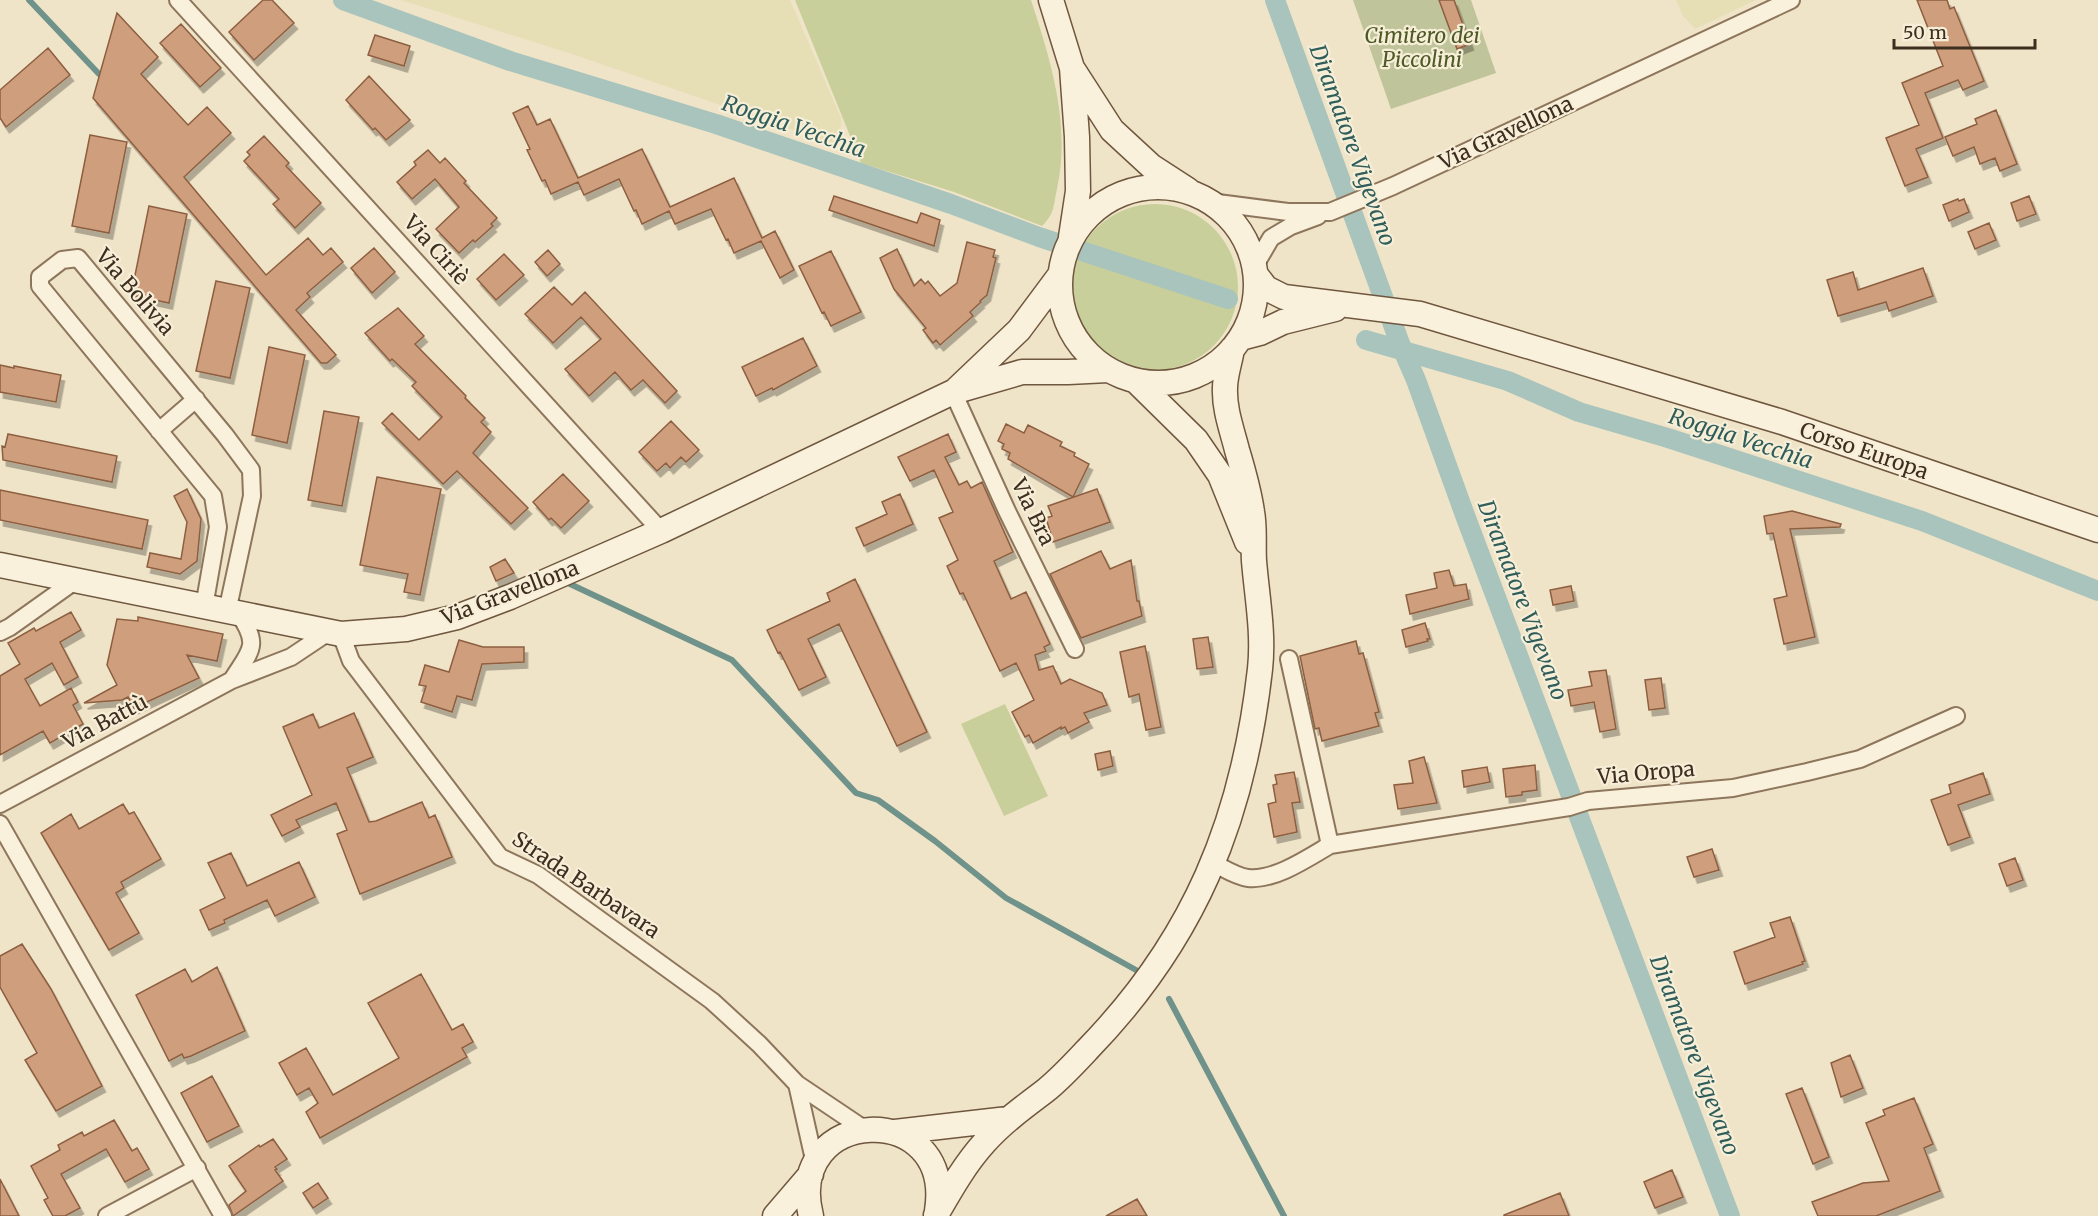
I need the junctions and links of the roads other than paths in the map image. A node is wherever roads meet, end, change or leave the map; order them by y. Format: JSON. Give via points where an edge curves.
{"nodes":[{"id":1,"x":178,"y":0,"type":"edge"},
{"id":2,"x":1051,"y":0,"type":"edge"},
{"id":3,"x":1791,"y":0,"type":"edge"},
{"id":4,"x":1072,"y":68,"type":"junction"},
{"id":5,"x":1204,"y":199,"type":"junction"},
{"id":6,"x":1331,"y":212,"type":"junction"},
{"id":7,"x":1067,"y":253,"type":"junction"},
{"id":8,"x":1255,"y":271,"type":"junction"},
{"id":9,"x":1351,"y":306,"type":"junction"},
{"id":10,"x":1236,"y":344,"type":"junction"},
{"id":11,"x":1108,"y":370,"type":"junction"},
{"id":12,"x":1136,"y":381,"type":"junction"},
{"id":13,"x":953,"y":393,"type":"junction"},
{"id":14,"x":196,"y":399,"type":"junction"},
{"id":15,"x":159,"y":431,"type":"junction"},
{"id":16,"x":662,"y":531,"type":"junction"},
{"id":17,"x":2098,"y":531,"type":"edge"},
{"id":18,"x":1254,"y":561,"type":"junction"},
{"id":19,"x":0,"y":565,"type":"edge"},
{"id":20,"x":76,"y":580,"type":"junction"},
{"id":21,"x":204,"y":607,"type":"junction"},
{"id":22,"x":233,"y":613,"type":"junction"},
{"id":23,"x":0,"y":632,"type":"edge"},
{"id":24,"x":335,"y":633,"type":"junction"},
{"id":25,"x":1075,"y":649,"type":"dead end"},
{"id":26,"x":1289,"y":659,"type":"dead end"},
{"id":27,"x":232,"y":680,"type":"junction"},
{"id":28,"x":1956,"y":716,"type":"dead end"},
{"id":29,"x":0,"y":804,"type":"edge"},
{"id":30,"x":0,"y":824,"type":"edge"},
{"id":31,"x":1330,"y":845,"type":"junction"},
{"id":32,"x":1213,"y":863,"type":"junction"},
{"id":33,"x":797,"y":1084,"type":"junction"},
{"id":34,"x":1008,"y":1119,"type":"junction"},
{"id":35,"x":864,"y":1129,"type":"junction"},
{"id":36,"x":895,"y":1132,"type":"junction"},
{"id":37,"x":197,"y":1168,"type":"junction"},
{"id":38,"x":813,"y":1169,"type":"junction"},
{"id":39,"x":107,"y":1216,"type":"edge"},
{"id":40,"x":223,"y":1216,"type":"edge"},
{"id":41,"x":775,"y":1216,"type":"edge"},
{"id":42,"x":811,"y":1216,"type":"edge"},
{"id":43,"x":936,"y":1216,"type":"edge"}],
"edges":[{"from":1,"to":16,"type":"street","name":"Via Ciriè"},
{"from":2,"to":4,"type":"main road"},
{"from":3,"to":6,"type":"street","name":"Via Gravellona"},
{"from":4,"to":5,"type":"main road","via":[[1112,130],[1151,166]]},
{"from":4,"to":7,"type":"main road","via":[[1078,191]]},
{"from":5,"to":6,"type":"street","name":"Via Gravellona","via":[[1288,212]]},
{"from":5,"to":7,"type":"main road","via":[[1174,189],[1126,193],[1085,219]]},
{"from":5,"to":8,"type":"main road","via":[[1239,230]]},
{"from":6,"to":8,"type":"street","via":[[1271,237]]},
{"from":7,"to":11,"type":"main road","via":[[1060,297],[1066,319],[1090,357]]},
{"from":7,"to":13,"type":"main road","name":"Via Gravellona","via":[[1019,330]]},
{"from":8,"to":9,"type":"main road","name":"Corso Europa","via":[[1266,288],[1284,297]]},
{"from":8,"to":10,"type":"main road","via":[[1250,319]]},
{"from":9,"to":10,"type":"main road","via":[[1282,322]]},
{"from":9,"to":17,"type":"main road","name":"Corso Europa","via":[[1420,314],[1782,422]]},
{"from":10,"to":12,"type":"main road","via":[[1212,367],[1188,379],[1162,384]]},
{"from":10,"to":18,"type":"main road","via":[[1225,387],[1226,406],[1253,515]]},
{"from":11,"to":12,"type":"main road"},
{"from":11,"to":13,"type":"main road","name":"Via Gravellona","via":[[1022,372]]},
{"from":12,"to":18,"type":"main road","via":[[1196,440],[1220,476]]},
{"from":13,"to":16,"type":"main road","name":"Via Gravellona"},
{"from":13,"to":25,"type":"street","name":"Via Bra"},
{"from":14,"to":15,"type":"street"},
{"from":14,"to":15,"type":"street","name":"Via Bolivia","via":[[78,258],[62,260],[40,277],[40,286]]},
{"from":14,"to":22,"type":"street","name":"Via Bolivia","via":[[251,470],[252,496]]},
{"from":15,"to":21,"type":"street","name":"Via Bolivia","via":[[213,496],[218,527]]},
{"from":16,"to":24,"type":"main road","name":"Via Gravellona","via":[[457,616],[406,629]]},
{"from":18,"to":32,"type":"main road","via":[[1260,609],[1260,666],[1236,798]]},
{"from":19,"to":20,"type":"main road","name":"Via Gravellona"},
{"from":20,"to":21,"type":"main road","name":"Via Gravellona"},
{"from":20,"to":23,"type":"street"},
{"from":21,"to":22,"type":"main road","name":"Via Gravellona"},
{"from":22,"to":24,"type":"main road","name":"Via Gravellona"},
{"from":22,"to":27,"type":"street","name":"Via Battù","via":[[250,630],[252,648]]},
{"from":24,"to":27,"type":"street","name":"Via Battù","via":[[291,657]]},
{"from":24,"to":33,"type":"street","name":"Strada Barbavara","via":[[351,661],[500,857],[538,874],[712,1001]]},
{"from":26,"to":31,"type":"street"},
{"from":27,"to":29,"type":"street","name":"Via Battù"},
{"from":28,"to":31,"type":"street","name":"Via Oropa","via":[[1860,759],[1734,788],[1588,801]]},
{"from":30,"to":37,"type":"street"},
{"from":31,"to":32,"type":"street","name":"Via Oropa","via":[[1267,877],[1246,878]]},
{"from":32,"to":34,"type":"main road","via":[[1188,917],[1134,997],[1086,1052]]},
{"from":33,"to":35,"type":"street","name":"Strada Barbavara"},
{"from":33,"to":38,"type":"street"},
{"from":34,"to":36,"type":"main road"},
{"from":34,"to":43,"type":"main road","via":[[969,1160]]},
{"from":35,"to":36,"type":"main road"},
{"from":35,"to":38,"type":"main road","via":[[835,1141]]},
{"from":36,"to":43,"type":"main road","via":[[914,1142],[937,1175],[940,1195]]},
{"from":37,"to":39,"type":"street"},
{"from":37,"to":40,"type":"street"},
{"from":38,"to":41,"type":"main road"},
{"from":38,"to":42,"type":"main road","via":[[807,1194]]}]}
